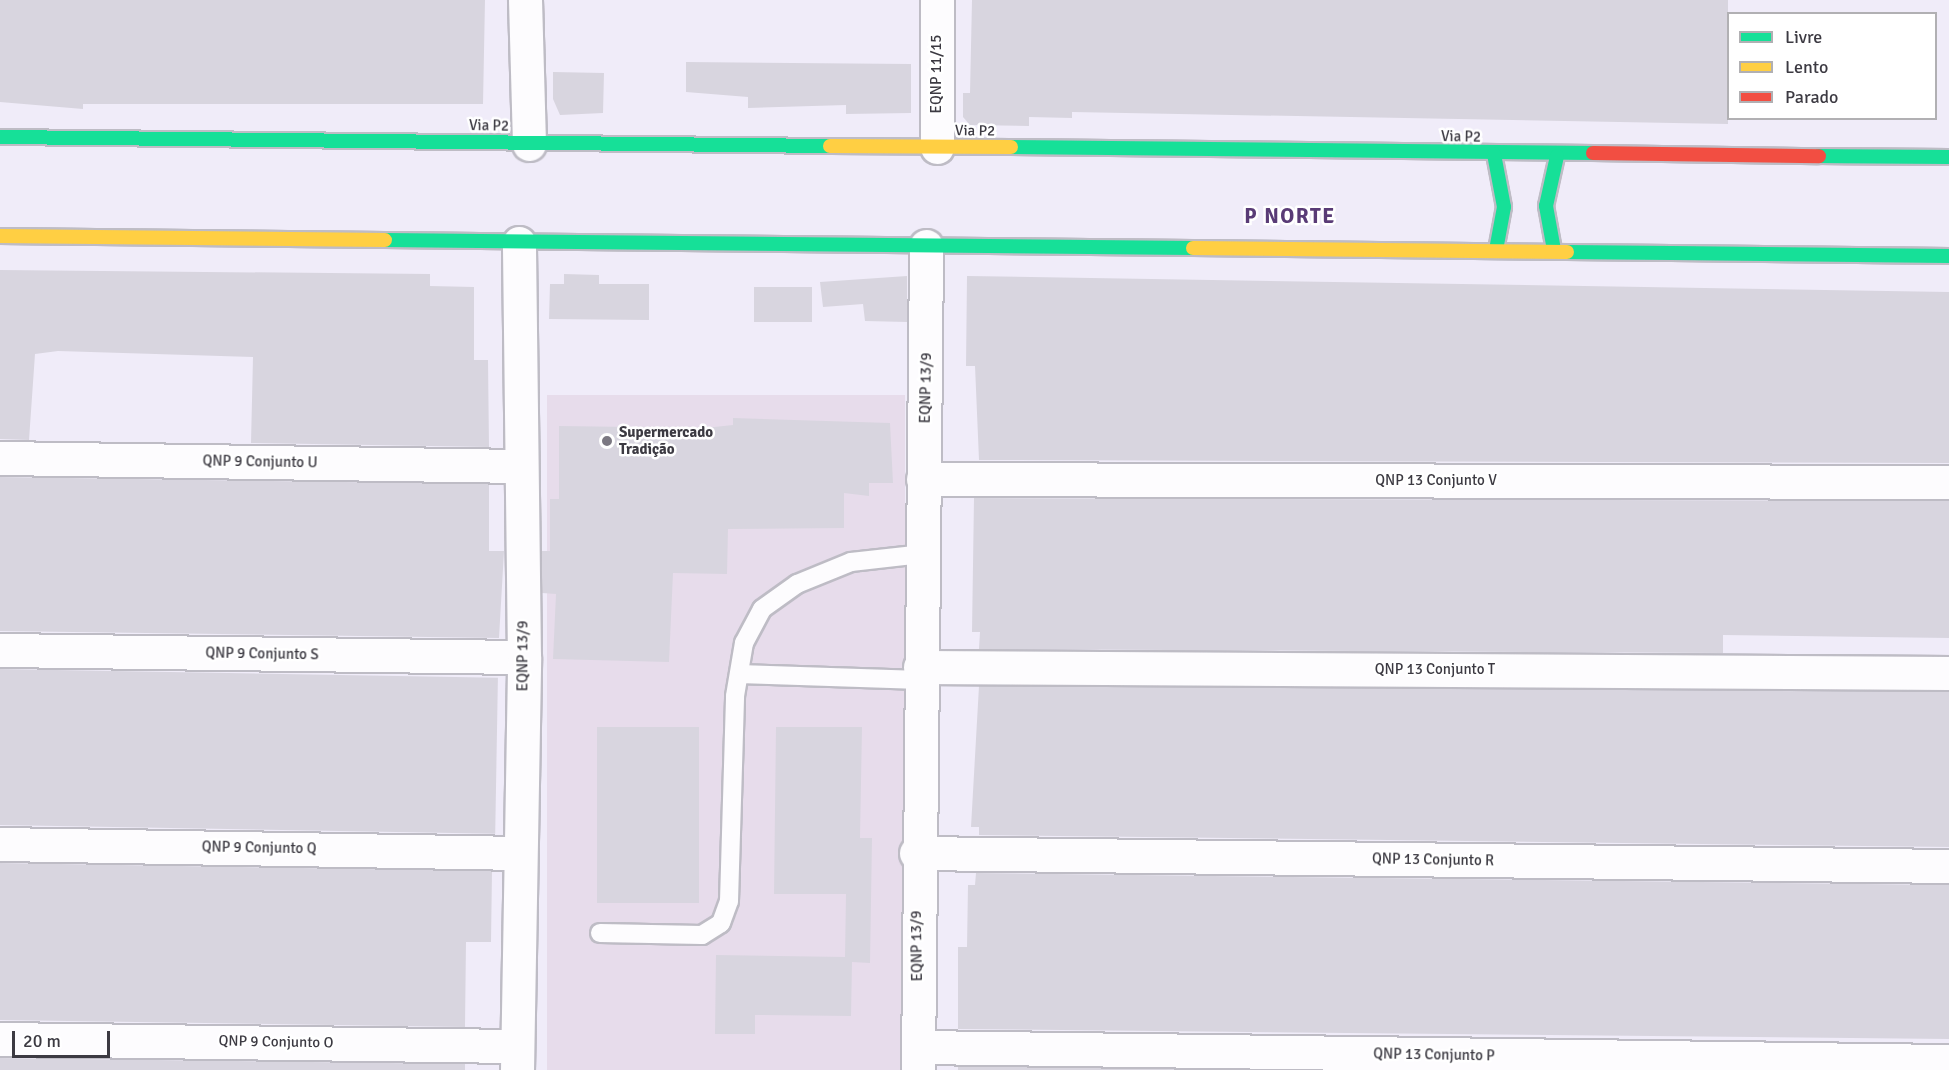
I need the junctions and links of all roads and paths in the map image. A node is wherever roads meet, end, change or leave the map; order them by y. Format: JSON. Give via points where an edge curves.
{"nodes":[{"id":1,"x":525,"y":0,"type":"edge"},
{"id":2,"x":937,"y":0,"type":"edge"},
{"id":3,"x":0,"y":137,"type":"edge"},
{"id":4,"x":529,"y":144,"type":"junction"},
{"id":5,"x":937,"y":147,"type":"junction"},
{"id":6,"x":1494,"y":154,"type":"junction"},
{"id":7,"x":1557,"y":156,"type":"junction"},
{"id":8,"x":1949,"y":157,"type":"edge"},
{"id":9,"x":0,"y":236,"type":"edge"},
{"id":10,"x":519,"y":243,"type":"junction"},
{"id":11,"x":926,"y":246,"type":"junction"},
{"id":12,"x":1496,"y":250,"type":"junction"},
{"id":13,"x":1554,"y":250,"type":"junction"},
{"id":14,"x":1949,"y":256,"type":"edge"},
{"id":15,"x":0,"y":458,"type":"edge"},
{"id":16,"x":519,"y":466,"type":"junction"},
{"id":17,"x":923,"y":479,"type":"junction"},
{"id":18,"x":1949,"y":482,"type":"edge"},
{"id":19,"x":922,"y":554,"type":"junction"},
{"id":20,"x":0,"y":650,"type":"edge"},
{"id":21,"x":524,"y":657,"type":"junction"},
{"id":22,"x":1949,"y":673,"type":"edge"},
{"id":23,"x":739,"y":674,"type":"junction"},
{"id":24,"x":920,"y":674,"type":"junction"},
{"id":25,"x":0,"y":844,"type":"edge"},
{"id":26,"x":519,"y":853,"type":"junction"},
{"id":27,"x":916,"y":853,"type":"junction"},
{"id":28,"x":1949,"y":866,"type":"edge"},
{"id":29,"x":600,"y":933,"type":"dead end"},
{"id":30,"x":0,"y":1039,"type":"edge"},
{"id":31,"x":517,"y":1058,"type":"edge"},
{"id":32,"x":918,"y":1059,"type":"edge"},
{"id":33,"x":1949,"y":1061,"type":"edge"},
{"id":34,"x":1858,"y":1065,"type":"edge"}],
"edges":[{"from":1,"to":4,"type":"street"},
{"from":2,"to":5,"type":"street","name":"EQNP 11/15"},
{"from":3,"to":4,"type":"main road","name":"Via P2"},
{"from":4,"to":5,"type":"main road","name":"Via P2"},
{"from":5,"to":6,"type":"main road","name":"Via P2"},
{"from":6,"to":7,"type":"main road","name":"Via P2"},
{"from":6,"to":12,"type":"main road","via":[[1504,207]]},
{"from":7,"to":8,"type":"main road","name":"Via P2"},
{"from":7,"to":13,"type":"main road","via":[[1546,206]]},
{"from":9,"to":10,"type":"main road"},
{"from":10,"to":11,"type":"main road"},
{"from":10,"to":16,"type":"street","name":"EQNP 13/9"},
{"from":11,"to":12,"type":"main road"},
{"from":11,"to":17,"type":"street","name":"EQNP 13/9"},
{"from":12,"to":13,"type":"main road"},
{"from":13,"to":14,"type":"main road"},
{"from":15,"to":16,"type":"street","name":"QNP 9 Conjunto U"},
{"from":16,"to":21,"type":"street","name":"EQNP 13/9"},
{"from":17,"to":18,"type":"street","name":"QNP 13 Conjunto V"},
{"from":17,"to":19,"type":"street","name":"EQNP 13/9"},
{"from":19,"to":23,"type":"lane","via":[[851,562],[797,584],[762,609],[744,643]]},
{"from":19,"to":24,"type":"street","name":"EQNP 13/9"},
{"from":20,"to":21,"type":"street","name":"QNP 9 Conjunto S"},
{"from":21,"to":26,"type":"street","name":"EQNP 13/9"},
{"from":22,"to":24,"type":"street","name":"QNP 13 Conjunto T"},
{"from":23,"to":24,"type":"lane"},
{"from":23,"to":29,"type":"lane","via":[[729,902],[721,923],[702,935]]},
{"from":24,"to":27,"type":"street","name":"EQNP 13/9"},
{"from":25,"to":26,"type":"street","name":"QNP 9 Conjunto Q"},
{"from":26,"to":31,"type":"street","name":"EQNP 13/9"},
{"from":27,"to":28,"type":"street","name":"QNP 13 Conjunto R"},
{"from":27,"to":32,"type":"street","name":"EQNP 13/9"},
{"from":30,"to":31,"type":"street","name":"QNP 9 Conjunto O"},
{"from":32,"to":34,"type":"street","name":"QNP 13 Conjunto P"},
{"from":33,"to":34,"type":"street","name":"QNP 13 Conjunto P"}]}
